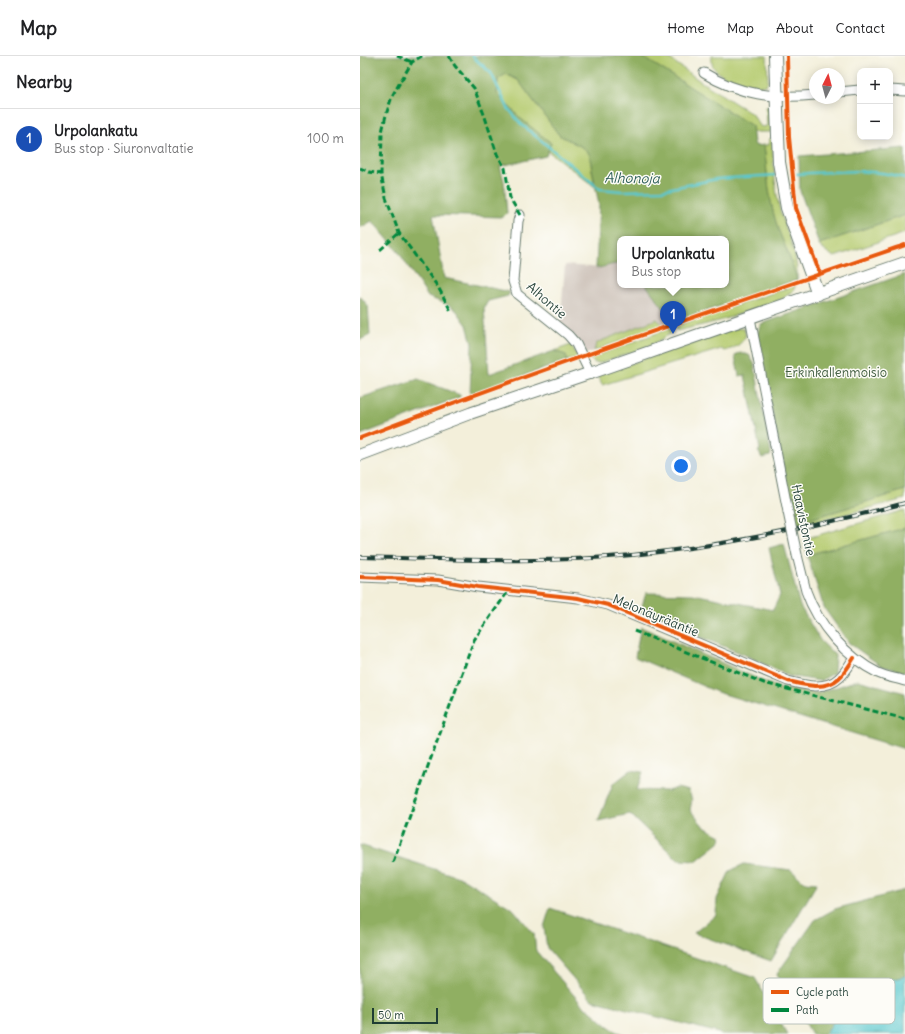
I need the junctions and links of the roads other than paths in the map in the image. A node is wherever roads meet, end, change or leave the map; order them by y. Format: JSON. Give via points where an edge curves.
{"nodes":[{"id":1,"x":775,"y":56,"type":"edge"},
{"id":2,"x":704,"y":73,"type":"dead end"},
{"id":3,"x":857,"y":90,"type":"edge"},
{"id":4,"x":893,"y":90,"type":"edge"},
{"id":5,"x":845,"y":91,"type":"edge"},
{"id":6,"x":905,"y":91,"type":"edge"},
{"id":7,"x":809,"y":95,"type":"edge"},
{"id":8,"x":778,"y":97,"type":"junction"},
{"id":9,"x":520,"y":215,"type":"dead end"},
{"id":10,"x":905,"y":263,"type":"edge"},
{"id":11,"x":818,"y":294,"type":"junction"},
{"id":12,"x":750,"y":318,"type":"junction"},
{"id":13,"x":590,"y":373,"type":"junction"},
{"id":14,"x":360,"y":455,"type":"edge"},
{"id":15,"x":360,"y":577,"type":"edge"},
{"id":16,"x":854,"y":658,"type":"junction"},
{"id":17,"x":905,"y":681,"type":"edge"}],
"edges":[{"from":1,"to":8,"type":"main road"},
{"from":2,"to":8,"type":"street","via":[[736,89]]},
{"from":3,"to":5,"type":"street"},
{"from":4,"to":6,"type":"street"},
{"from":7,"to":8,"type":"street"},
{"from":8,"to":11,"type":"main road","via":[[779,162],[788,208]]},
{"from":9,"to":13,"type":"street","name":"Alhontie","via":[[513,281],[515,288],[518,294],[576,344]]},
{"from":10,"to":11,"type":"main road"},
{"from":11,"to":12,"type":"main road"},
{"from":12,"to":13,"type":"main road"},
{"from":12,"to":16,"type":"street","name":"Haavistontie","bridge":true,"via":[[788,512],[807,592],[820,619],[832,636]]},
{"from":13,"to":14,"type":"street","via":[[471,413]]},
{"from":15,"to":16,"type":"street","name":"Melonäyrääntie","via":[[438,580],[578,598],[608,605],[805,686],[831,684],[840,678]]},
{"from":16,"to":17,"type":"street","name":"Haavistontie","via":[[879,673]]}]}
